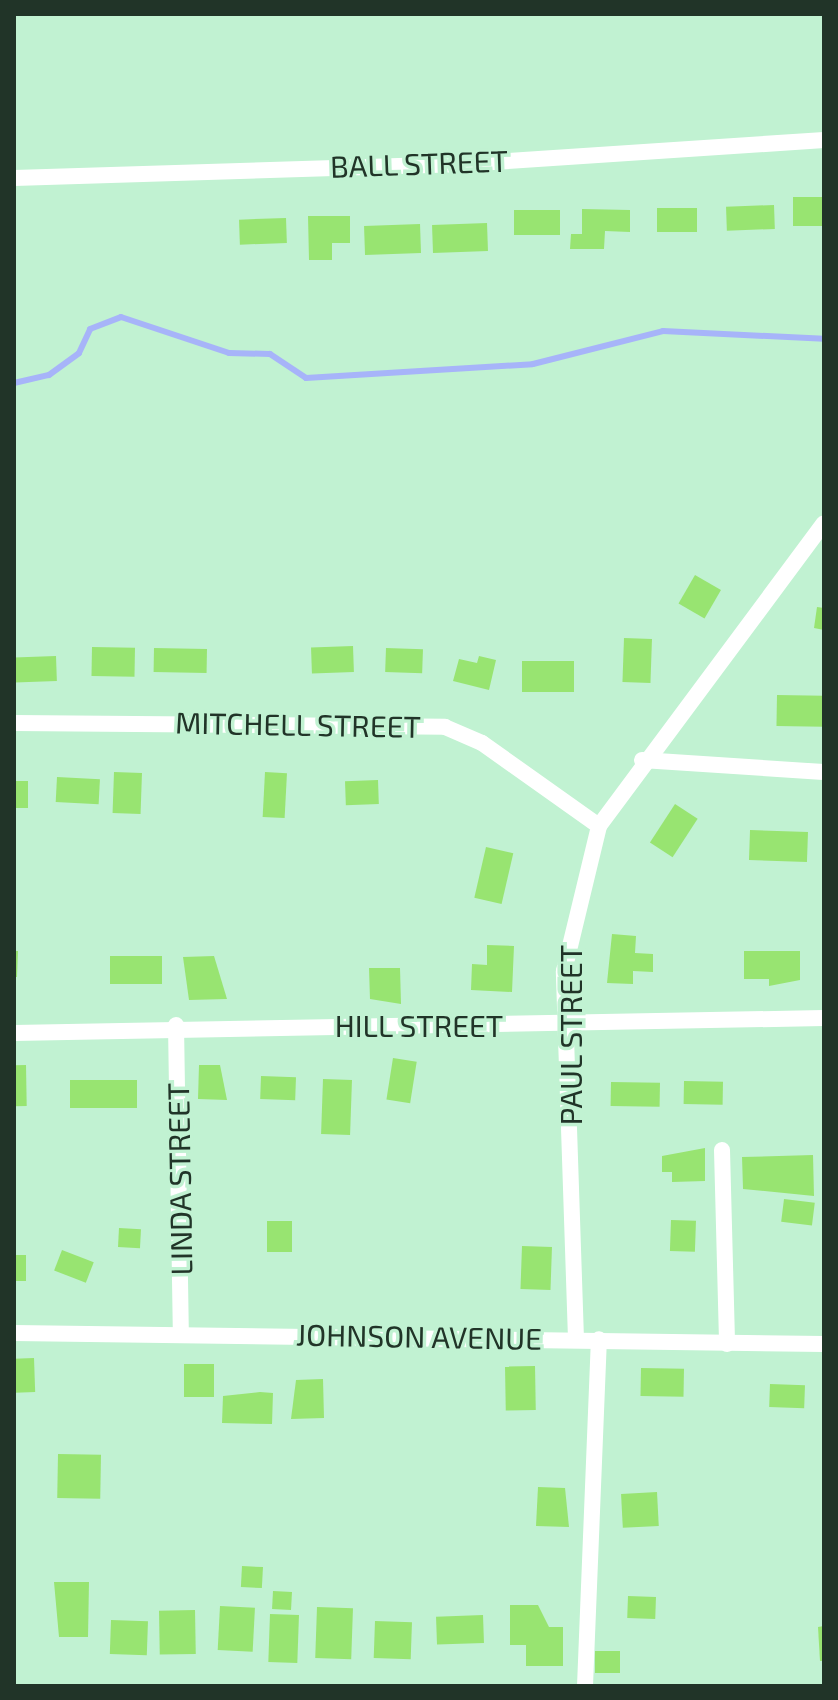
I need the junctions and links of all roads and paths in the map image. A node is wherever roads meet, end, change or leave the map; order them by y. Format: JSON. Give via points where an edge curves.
{"nodes":[{"id":1,"x":824,"y":140,"type":"edge"},
{"id":2,"x":14,"y":178,"type":"edge"},
{"id":3,"x":824,"y":523,"type":"edge"},
{"id":4,"x":14,"y":723,"type":"edge"},
{"id":5,"x":642,"y":760,"type":"junction"},
{"id":6,"x":824,"y":772,"type":"edge"},
{"id":7,"x":599,"y":826,"type":"junction"},
{"id":8,"x":824,"y":1018,"type":"edge"},
{"id":9,"x":568,"y":1024,"type":"junction"},
{"id":10,"x":176,"y":1025,"type":"junction"},
{"id":11,"x":14,"y":1033,"type":"edge"},
{"id":12,"x":722,"y":1150,"type":"dead end"},
{"id":13,"x":14,"y":1333,"type":"edge"},
{"id":14,"x":181,"y":1333,"type":"junction"},
{"id":15,"x":576,"y":1339,"type":"junction"},
{"id":16,"x":599,"y":1339,"type":"junction"},
{"id":17,"x":727,"y":1344,"type":"junction"},
{"id":18,"x":824,"y":1344,"type":"edge"},
{"id":19,"x":585,"y":1686,"type":"edge"}],
"edges":[{"from":1,"to":2,"type":"street","name":"BALL STREET","via":[[463,164]]},
{"from":3,"to":5,"type":"street","name":"PAUL STREET"},
{"from":4,"to":7,"type":"street","name":"MITCHELL STREET","via":[[445,727],[482,743]]},
{"from":5,"to":6,"type":"street"},
{"from":5,"to":7,"type":"street","name":"PAUL STREET"},
{"from":7,"to":9,"type":"street","name":"PAUL STREET","via":[[570,927]]},
{"from":8,"to":9,"type":"street","name":"HILL STREET"},
{"from":9,"to":10,"type":"street","name":"HILL STREET"},
{"from":9,"to":15,"type":"street","name":"PAUL STREET"},
{"from":10,"to":11,"type":"street","name":"HILL STREET"},
{"from":10,"to":14,"type":"street","name":"LINDA STREET"},
{"from":12,"to":17,"type":"street"},
{"from":13,"to":14,"type":"street","name":"JOHNSON AVENUE"},
{"from":14,"to":15,"type":"street","name":"JOHNSON AVENUE"},
{"from":15,"to":16,"type":"street","name":"JOHNSON AVENUE"},
{"from":16,"to":17,"type":"street","name":"JOHNSON AVENUE"},
{"from":16,"to":19,"type":"street"},
{"from":17,"to":18,"type":"street","name":"JOHNSON AVENUE"}]}
